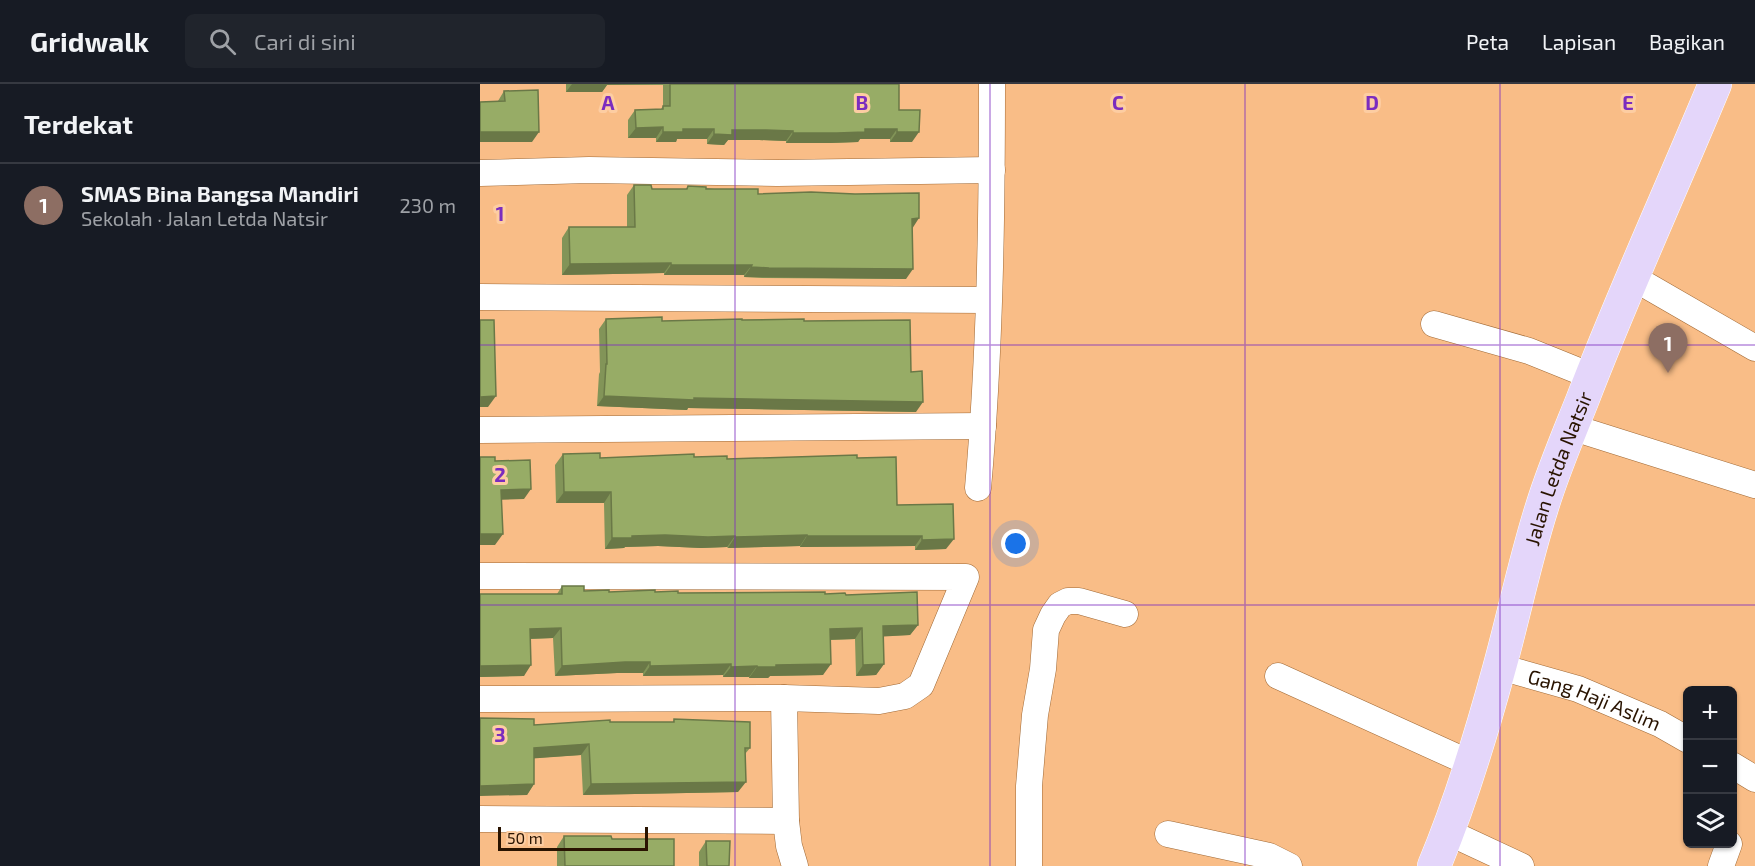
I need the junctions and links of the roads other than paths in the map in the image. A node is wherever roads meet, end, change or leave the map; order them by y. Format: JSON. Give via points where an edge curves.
{"nodes":[{"id":1,"x":992,"y":84,"type":"edge"},
{"id":2,"x":1716,"y":84,"type":"edge"},
{"id":3,"x":992,"y":170,"type":"junction"},
{"id":4,"x":480,"y":173,"type":"edge"},
{"id":5,"x":1632,"y":277,"type":"junction"},
{"id":6,"x":480,"y":297,"type":"edge"},
{"id":7,"x":988,"y":300,"type":"junction"},
{"id":8,"x":1434,"y":324,"type":"dead end"},
{"id":9,"x":1755,"y":348,"type":"edge"},
{"id":10,"x":1591,"y":376,"type":"junction"},
{"id":11,"x":983,"y":426,"type":"junction"},
{"id":12,"x":1571,"y":427,"type":"junction"},
{"id":13,"x":480,"y":430,"type":"edge"},
{"id":14,"x":1755,"y":486,"type":"edge"},
{"id":15,"x":978,"y":488,"type":"dead end"},
{"id":16,"x":480,"y":576,"type":"edge"},
{"id":17,"x":1125,"y":614,"type":"dead end"},
{"id":18,"x":1500,"y":667,"type":"junction"},
{"id":19,"x":1278,"y":676,"type":"dead end"},
{"id":20,"x":784,"y":698,"type":"junction"},
{"id":21,"x":480,"y":699,"type":"edge"},
{"id":22,"x":1683,"y":737,"type":"edge"},
{"id":23,"x":1472,"y":764,"type":"junction"},
{"id":24,"x":1737,"y":768,"type":"edge"},
{"id":25,"x":1755,"y":778,"type":"edge"},
{"id":26,"x":480,"y":819,"type":"edge"},
{"id":27,"x":786,"y":821,"type":"junction"},
{"id":28,"x":1448,"y":832,"type":"junction"},
{"id":29,"x":1168,"y":834,"type":"dead end"},
{"id":30,"x":1728,"y":848,"type":"edge"},
{"id":31,"x":795,"y":866,"type":"edge"},
{"id":32,"x":1029,"y":866,"type":"edge"},
{"id":33,"x":1289,"y":866,"type":"edge"},
{"id":34,"x":1434,"y":866,"type":"edge"},
{"id":35,"x":1521,"y":866,"type":"edge"},
{"id":36,"x":1721,"y":866,"type":"edge"}],
"edges":[{"from":1,"to":3,"type":"street"},
{"from":2,"to":5,"type":"main road","name":"Jalan Letda Natsir"},
{"from":3,"to":4,"type":"street"},
{"from":3,"to":7,"type":"street"},
{"from":5,"to":9,"type":"street"},
{"from":5,"to":10,"type":"main road","name":"Jalan Letda Natsir"},
{"from":6,"to":7,"type":"street"},
{"from":7,"to":11,"type":"street"},
{"from":8,"to":10,"type":"street","via":[[1530,351]]},
{"from":10,"to":12,"type":"main road","name":"Jalan Letda Natsir"},
{"from":11,"to":13,"type":"street"},
{"from":11,"to":15,"type":"street"},
{"from":12,"to":14,"type":"street"},
{"from":12,"to":18,"type":"main road","name":"Jalan Letda Natsir","via":[[1542,506]]},
{"from":16,"to":20,"type":"street","via":[[966,577],[921,685],[905,696],[879,701]]},
{"from":17,"to":32,"type":"street","via":[[1068,601],[1060,605],[1046,630],[1029,786]]},
{"from":18,"to":22,"type":"street","name":"Gang Haji Aslim","via":[[1578,689]]},
{"from":18,"to":23,"type":"main road","name":"Jalan Letda Natsir"},
{"from":19,"to":23,"type":"street"},
{"from":20,"to":21,"type":"street"},
{"from":20,"to":27,"type":"street"},
{"from":23,"to":28,"type":"main road","name":"Jalan Letda Natsir"},
{"from":24,"to":25,"type":"street"},
{"from":26,"to":27,"type":"street"},
{"from":27,"to":31,"type":"street"},
{"from":28,"to":34,"type":"main road","name":"Jalan Letda Natsir"},
{"from":28,"to":35,"type":"street"},
{"from":29,"to":33,"type":"street","via":[[1269,856]]},
{"from":30,"to":36,"type":"street"}]}
